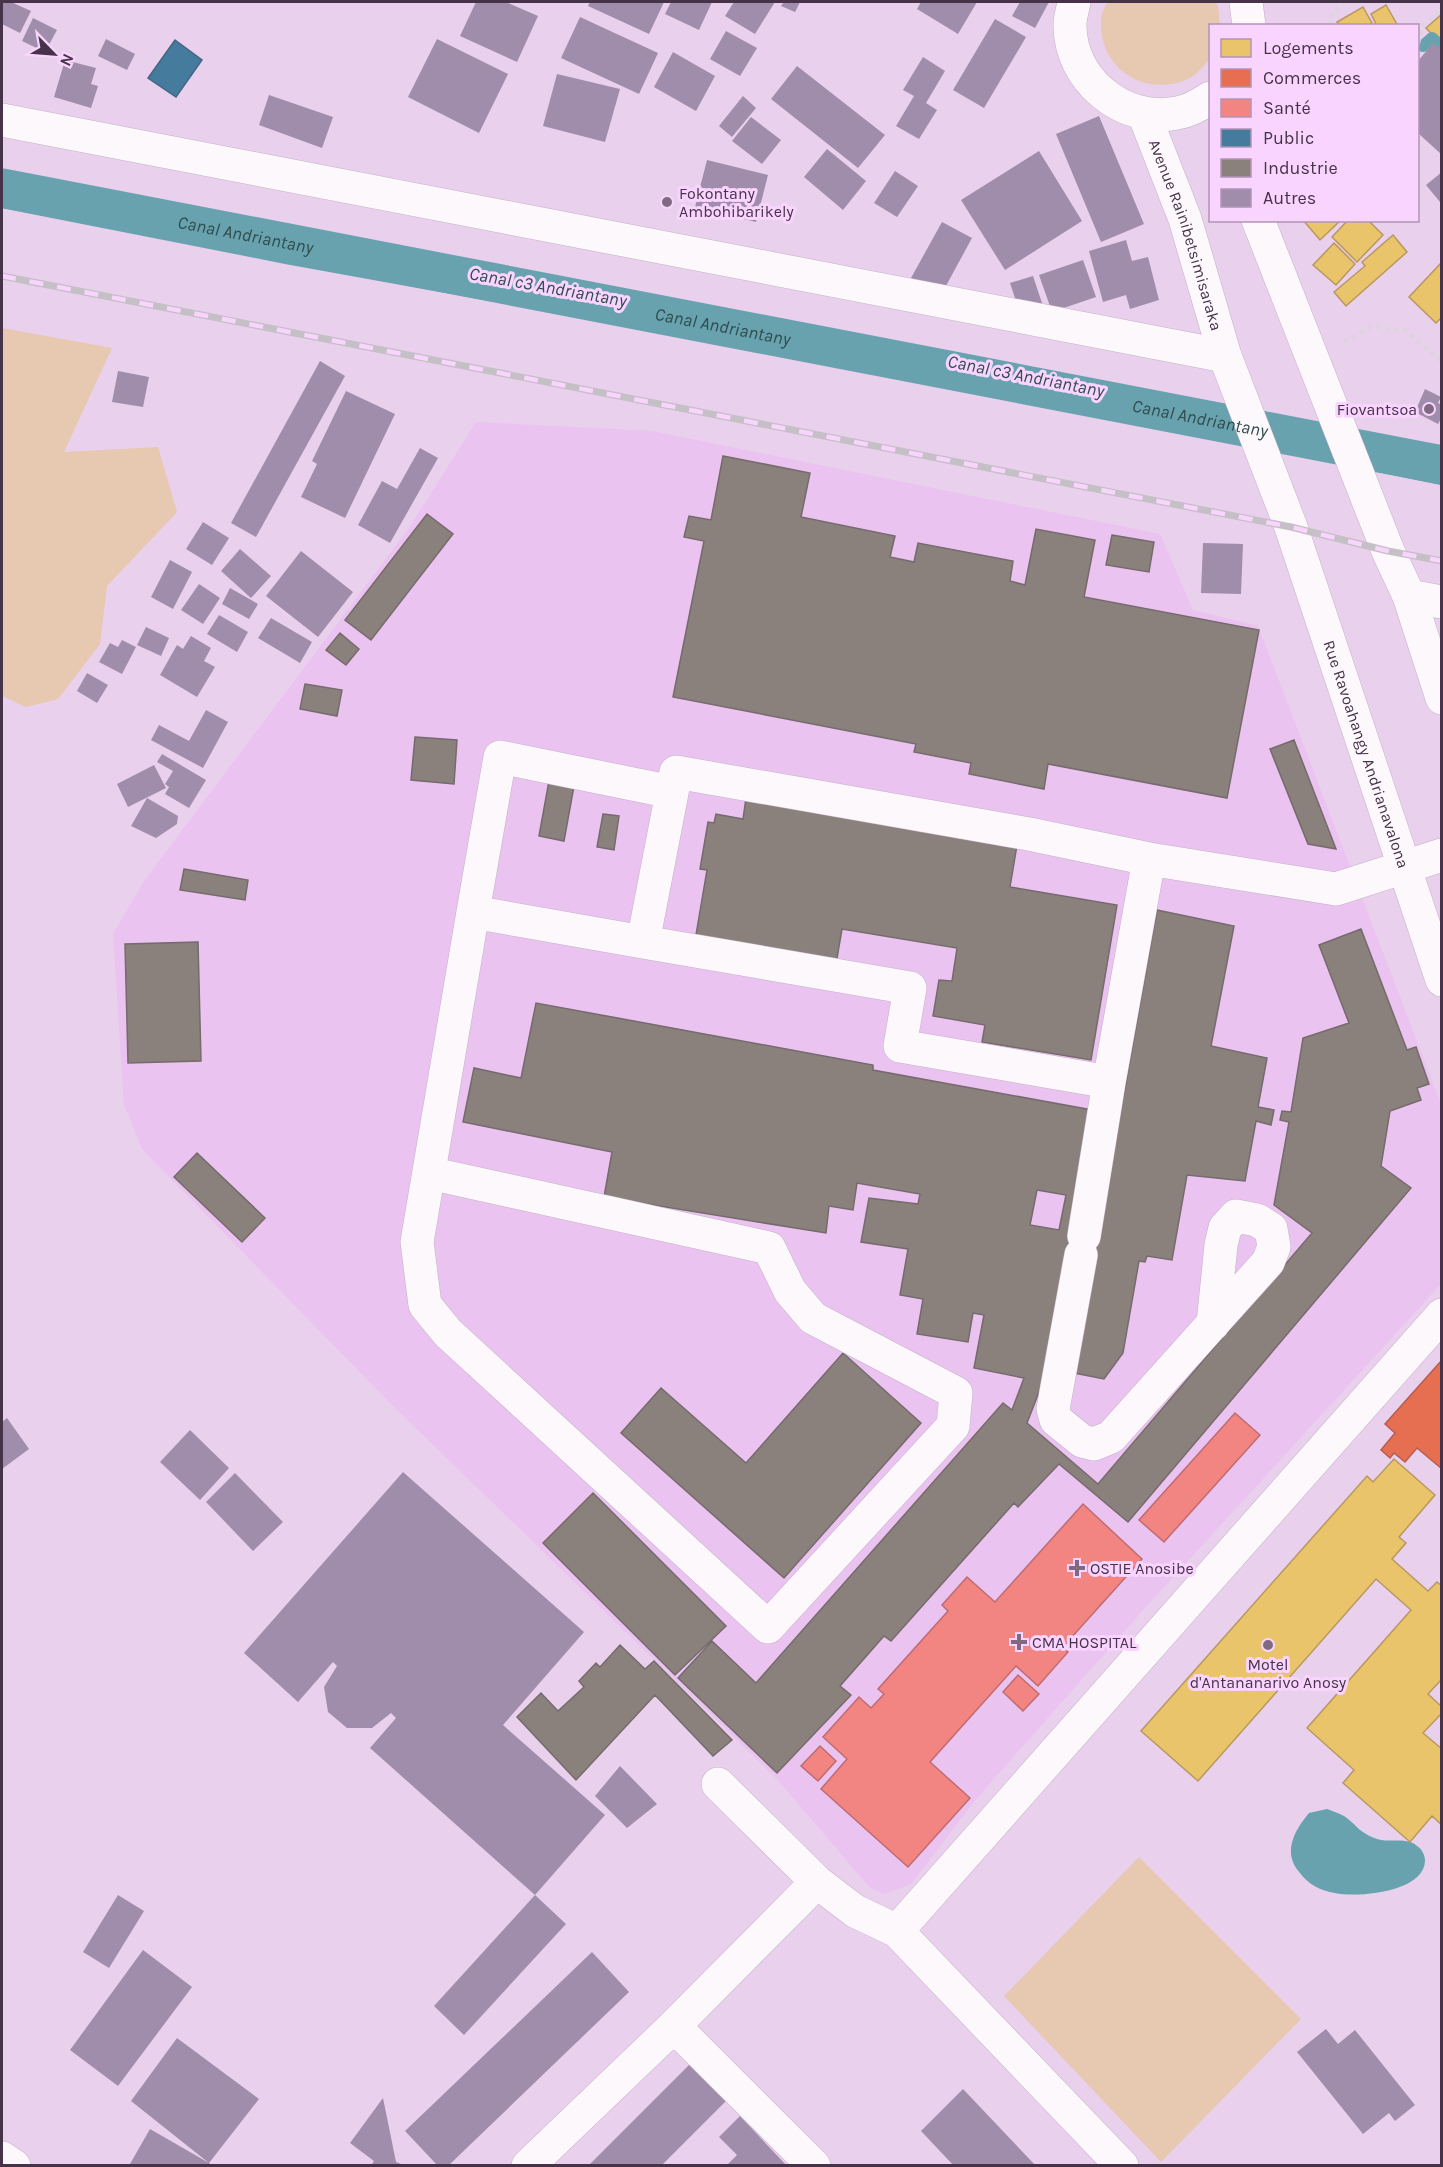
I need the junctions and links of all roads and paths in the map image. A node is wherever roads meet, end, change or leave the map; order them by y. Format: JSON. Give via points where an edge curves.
{"nodes":[{"id":1,"x":1074,"y":2,"type":"edge"},
{"id":2,"x":1246,"y":2,"type":"edge"},
{"id":3,"x":1345,"y":2,"type":"edge"},
{"id":4,"x":1442,"y":10,"type":"edge"},
{"id":5,"x":1249,"y":24,"type":"edge"},
{"id":6,"x":1331,"y":24,"type":"edge"},
{"id":7,"x":1419,"y":40,"type":"edge"},
{"id":8,"x":1209,"y":99,"type":"edge"},
{"id":9,"x":1144,"y":114,"type":"junction"},
{"id":10,"x":2,"y":120,"type":"edge"},
{"id":11,"x":1259,"y":222,"type":"edge"},
{"id":12,"x":1225,"y":356,"type":"junction"},
{"id":13,"x":1312,"y":359,"type":"junction"},
{"id":14,"x":1442,"y":362,"type":"edge"},
{"id":15,"x":1292,"y":527,"type":"joint"},
{"id":16,"x":1409,"y":596,"type":"junction"},
{"id":17,"x":1442,"y":602,"type":"edge"},
{"id":18,"x":1442,"y":698,"type":"edge"},
{"id":19,"x":672,"y":792,"type":"junction"},
{"id":20,"x":1442,"y":855,"type":"edge"},
{"id":21,"x":1149,"y":859,"type":"junction"},
{"id":22,"x":1403,"y":867,"type":"junction"},
{"id":23,"x":473,"y":912,"type":"junction"},
{"id":24,"x":643,"y":942,"type":"junction"},
{"id":25,"x":1442,"y":980,"type":"edge"},
{"id":26,"x":1109,"y":1082,"type":"junction"},
{"id":27,"x":429,"y":1173,"type":"junction"},
{"id":28,"x":1442,"y":1315,"type":"edge"},
{"id":29,"x":1213,"y":1324,"type":"dead end"},
{"id":30,"x":718,"y":1784,"type":"dead end"},
{"id":31,"x":817,"y":1882,"type":"junction"},
{"id":32,"x":897,"y":1931,"type":"junction"},
{"id":33,"x":674,"y":2026,"type":"junction"},
{"id":34,"x":2,"y":2158,"type":"edge"},
{"id":35,"x":14,"y":2166,"type":"edge"},
{"id":36,"x":528,"y":2166,"type":"edge"},
{"id":37,"x":814,"y":2166,"type":"edge"},
{"id":38,"x":1122,"y":2166,"type":"edge"}],
"edges":[{"from":1,"to":9,"type":"street","via":[[1070,24],[1074,55],[1085,75],[1106,98]]},
{"from":2,"to":5,"type":"street"},
{"from":3,"to":6,"type":"path","via":[[1329,19]]},
{"from":4,"to":7,"type":"path","via":[[1422,26]]},
{"from":8,"to":9,"type":"street","via":[[1175,114]]},
{"from":9,"to":12,"type":"street","name":"Avenue Rainibetsimisaraka","via":[[1185,219]]},
{"from":10,"to":12,"type":"street"},
{"from":11,"to":13,"type":"street"},
{"from":12,"to":15,"type":"street","name":"Avenue Rainibetsimisaraka"},
{"from":13,"to":14,"type":"path","via":[[1371,327],[1406,330]]},
{"from":13,"to":16,"type":"street"},
{"from":15,"to":22,"type":"street","name":"Rue Ravoahangy Andrianavalona"},
{"from":16,"to":17,"type":"street"},
{"from":16,"to":18,"type":"street"},
{"from":19,"to":21,"type":"street","via":[[676,772]]},
{"from":19,"to":23,"type":"street","via":[[500,757]]},
{"from":19,"to":24,"type":"street"},
{"from":20,"to":22,"type":"street"},
{"from":21,"to":22,"type":"street","via":[[1336,889]]},
{"from":21,"to":26,"type":"street"},
{"from":22,"to":25,"type":"street","name":"Rue Ravoahangy Andrianavalona"},
{"from":23,"to":24,"type":"street"},
{"from":23,"to":27,"type":"street"},
{"from":24,"to":26,"type":"street","via":[[910,988],[900,1046]]},
{"from":26,"to":29,"type":"street","via":[[1053,1409],[1056,1420],[1082,1441],[1094,1443],[1111,1437]]},
{"from":27,"to":27,"type":"street","via":[[417,1242],[425,1305],[448,1333],[768,1627],[953,1426],[956,1393],[813,1317],[790,1291],[769,1248]]},
{"from":28,"to":32,"type":"street"},
{"from":30,"to":31,"type":"street"},
{"from":31,"to":32,"type":"street","via":[[855,1911]]},
{"from":31,"to":33,"type":"street"},
{"from":32,"to":38,"type":"street"},
{"from":33,"to":36,"type":"street"},
{"from":33,"to":37,"type":"street"},
{"from":34,"to":35,"type":"street"}]}
